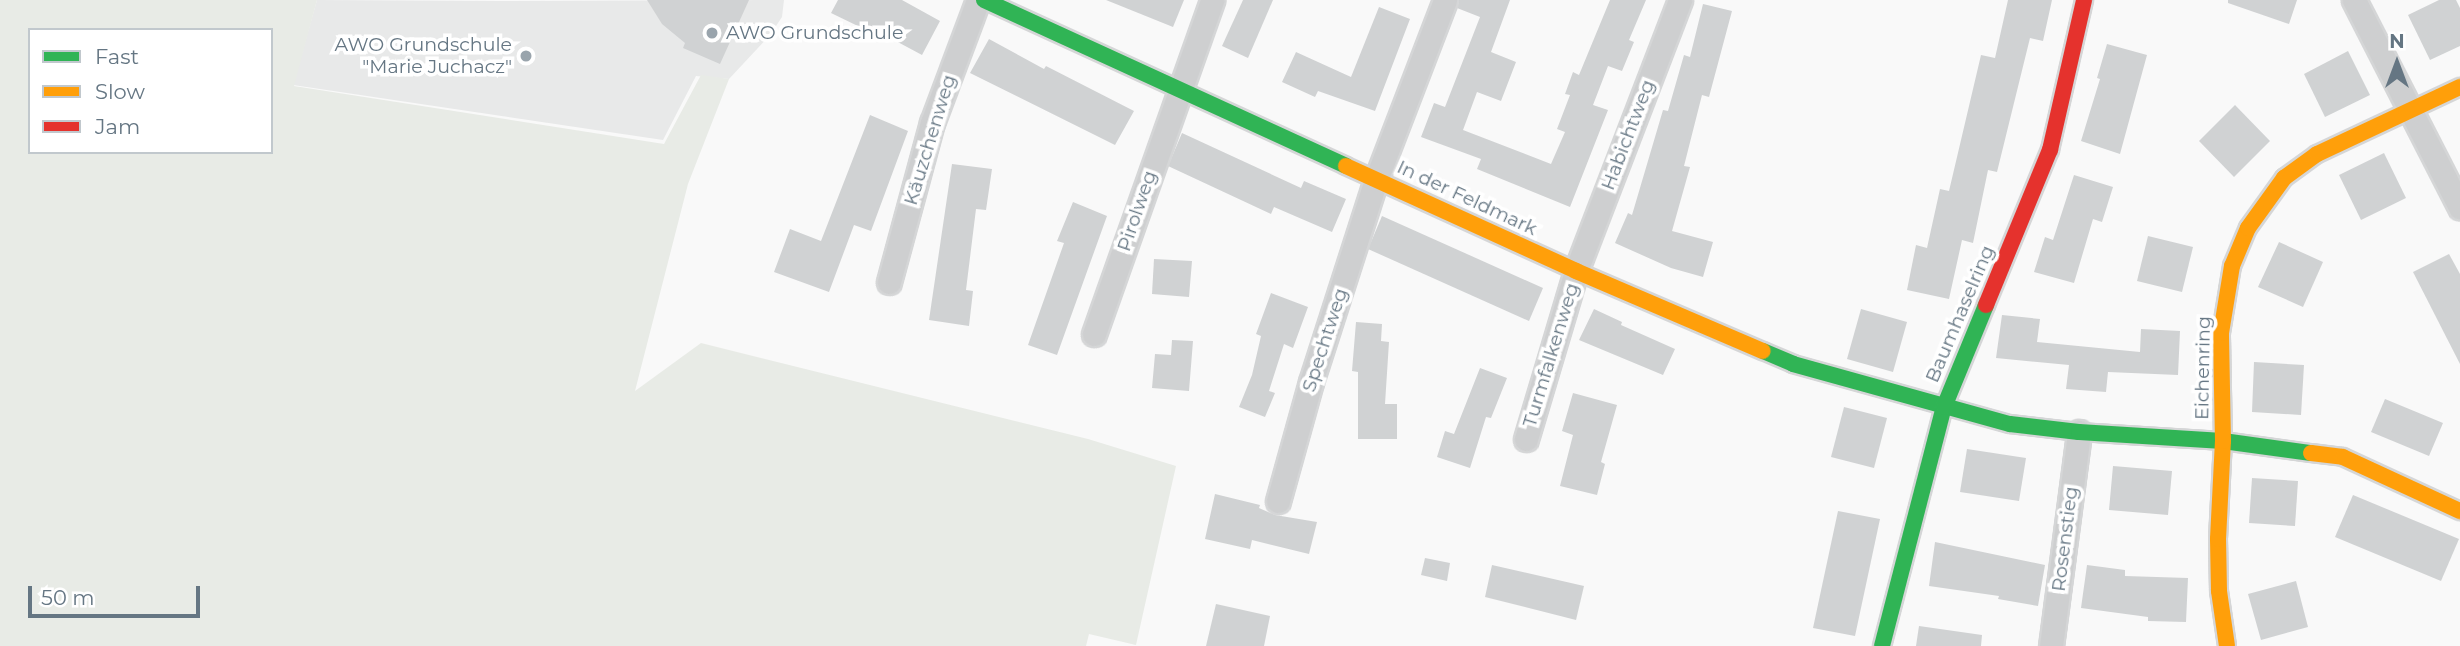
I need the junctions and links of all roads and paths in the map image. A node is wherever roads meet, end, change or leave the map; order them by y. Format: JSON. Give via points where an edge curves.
{"nodes":[{"id":1,"x":978,"y":0,"type":"edge"},
{"id":2,"x":984,"y":0,"type":"edge"},
{"id":3,"x":1212,"y":0,"type":"edge"},
{"id":4,"x":1445,"y":0,"type":"edge"},
{"id":5,"x":1680,"y":0,"type":"edge"},
{"id":6,"x":2084,"y":0,"type":"edge"},
{"id":7,"x":2354,"y":0,"type":"edge"},
{"id":8,"x":2460,"y":86,"type":"edge"},
{"id":9,"x":1181,"y":88,"type":"junction"},
{"id":10,"x":2410,"y":110,"type":"junction"},
{"id":11,"x":1376,"y":180,"type":"junction"},
{"id":12,"x":2460,"y":207,"type":"edge"},
{"id":13,"x":1576,"y":271,"type":"junction"},
{"id":14,"x":889,"y":282,"type":"dead end"},
{"id":15,"x":1094,"y":334,"type":"dead end"},
{"id":16,"x":1944,"y":407,"type":"junction"},
{"id":17,"x":2079,"y":432,"type":"junction"},
{"id":18,"x":1526,"y":439,"type":"dead end"},
{"id":19,"x":2223,"y":441,"type":"junction"},
{"id":20,"x":1278,"y":501,"type":"dead end"},
{"id":21,"x":2460,"y":511,"type":"edge"},
{"id":22,"x":1882,"y":646,"type":"edge"},
{"id":23,"x":2051,"y":646,"type":"edge"},
{"id":24,"x":2227,"y":646,"type":"edge"}],
"edges":[{"from":1,"to":14,"type":"street","name":"Käuzchenweg","via":[[932,123]]},
{"from":2,"to":9,"type":"street","name":"In der Feldmark"},
{"from":3,"to":9,"type":"street","name":"Pirolweg"},
{"from":4,"to":11,"type":"street","name":"Spechtweg"},
{"from":5,"to":13,"type":"street","name":"Habichtweg"},
{"from":6,"to":16,"type":"street","name":"Baumhaselring","via":[[2050,150]]},
{"from":7,"to":10,"type":"street"},
{"from":8,"to":10,"type":"street","name":"Eichenring"},
{"from":9,"to":11,"type":"street","name":"In der Feldmark"},
{"from":9,"to":15,"type":"street","name":"Pirolweg"},
{"from":10,"to":12,"type":"street"},
{"from":10,"to":19,"type":"street","name":"Eichenring","via":[[2317,154],[2284,178],[2248,228],[2232,266],[2221,333]]},
{"from":11,"to":13,"type":"street","name":"In der Feldmark"},
{"from":11,"to":20,"type":"street","name":"Spechtweg"},
{"from":13,"to":16,"type":"street","name":"In der Feldmark","via":[[1793,365]]},
{"from":13,"to":18,"type":"street","name":"Turmfalkenweg"},
{"from":16,"to":17,"type":"street","name":"In der Feldmark","via":[[2010,424]]},
{"from":16,"to":22,"type":"street","name":"Baumhaselring"},
{"from":17,"to":19,"type":"street","name":"In der Feldmark"},
{"from":17,"to":23,"type":"street","name":"Rosenstieg"},
{"from":19,"to":21,"type":"street","name":"In der Feldmark","via":[[2343,457]]},
{"from":19,"to":24,"type":"street","name":"Eichenring","via":[[2219,591]]}]}
